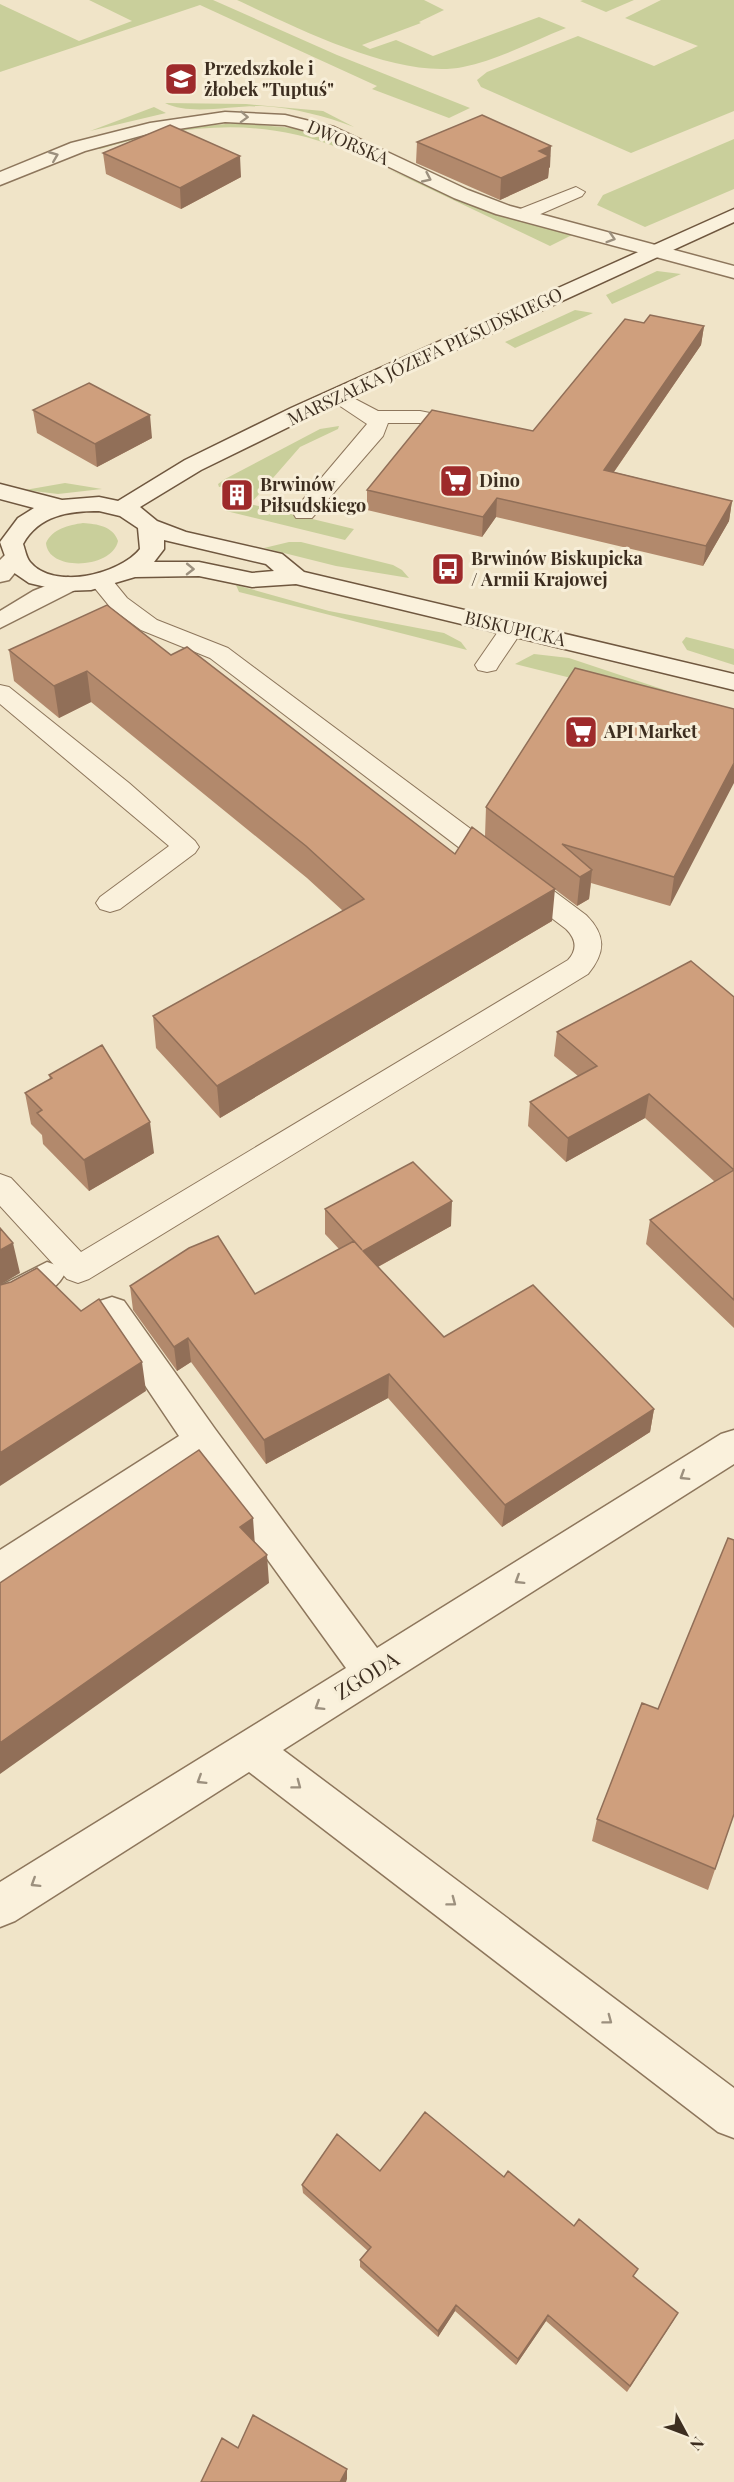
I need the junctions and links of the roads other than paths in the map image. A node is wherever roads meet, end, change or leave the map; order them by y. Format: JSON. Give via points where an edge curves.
{"nodes":[{"id":1,"x":0,"y":179,"type":"edge"},
{"id":2,"x":576,"y":192,"type":"dead end"},
{"id":3,"x":522,"y":215,"type":"junction"},
{"id":4,"x":734,"y":215,"type":"edge"},
{"id":5,"x":654,"y":252,"type":"junction"},
{"id":6,"x":734,"y":272,"type":"edge"},
{"id":7,"x":338,"y":396,"type":"junction"},
{"id":8,"x":374,"y":417,"type":"junction"},
{"id":9,"x":486,"y":430,"type":"edge"},
{"id":10,"x":0,"y":491,"type":"edge"},
{"id":11,"x":63,"y":507,"type":"junction"},
{"id":12,"x":122,"y":509,"type":"junction"},
{"id":13,"x":304,"y":513,"type":"dead end"},
{"id":14,"x":149,"y":526,"type":"junction"},
{"id":15,"x":6,"y":553,"type":"edge"},
{"id":16,"x":131,"y":570,"type":"junction"},
{"id":17,"x":296,"y":577,"type":"junction"},
{"id":18,"x":101,"y":581,"type":"junction"},
{"id":19,"x":68,"y":584,"type":"junction"},
{"id":20,"x":0,"y":621,"type":"edge"},
{"id":21,"x":512,"y":628,"type":"junction"},
{"id":22,"x":487,"y":665,"type":"dead end"},
{"id":23,"x":734,"y":682,"type":"edge"},
{"id":24,"x":0,"y":692,"type":"edge"},
{"id":25,"x":110,"y":903,"type":"dead end"},
{"id":26,"x":0,"y":1186,"type":"edge"},
{"id":27,"x":47,"y":1275,"type":"edge"},
{"id":28,"x":0,"y":1303,"type":"edge"},
{"id":29,"x":112,"y":1311,"type":"dead end"},
{"id":30,"x":202,"y":1440,"type":"junction"},
{"id":31,"x":734,"y":1445,"type":"edge"},
{"id":32,"x":0,"y":1570,"type":"edge"},
{"id":33,"x":372,"y":1672,"type":"junction"},
{"id":34,"x":250,"y":1749,"type":"junction"},
{"id":35,"x":0,"y":1906,"type":"edge"},
{"id":36,"x":734,"y":2116,"type":"edge"}],
"edges":[{"from":1,"to":3,"type":"street","name":"DWORSKA","one_way":true,"via":[[78,147],[126,133],[178,122],[246,117],[298,122],[328,131],[461,194]]},
{"from":2,"to":3,"type":"lane"},
{"from":3,"to":5,"type":"street","name":"DWORSKA","one_way":true},
{"from":4,"to":5,"type":"street","name":"MARSZAŁKA JÓZEFA PIŁSUDSKIEGO"},
{"from":5,"to":6,"type":"street","name":"DWORSKA"},
{"from":5,"to":7,"type":"street","name":"MARSZAŁKA JÓZEFA PIŁSUDSKIEGO"},
{"from":7,"to":8,"type":"lane"},
{"from":7,"to":12,"type":"street","name":"MARSZAŁKA JÓZEFA PIŁSUDSKIEGO","via":[[202,460]]},
{"from":8,"to":9,"type":"lane","via":[[420,417]]},
{"from":8,"to":13,"type":"lane","via":[[378,424],[375,431]]},
{"from":10,"to":11,"type":"street"},
{"from":11,"to":12,"type":"street","via":[[87,504]]},
{"from":11,"to":15,"type":"street","via":[[27,521]]},
{"from":12,"to":14,"type":"street","name":"BISKUPICKA"},
{"from":14,"to":16,"type":"street","via":[[154,546],[146,559]]},
{"from":14,"to":17,"type":"street","name":"BISKUPICKA","via":[[274,559]]},
{"from":15,"to":19,"type":"street","via":[[34,576]]},
{"from":16,"to":17,"type":"street","name":"BISKUPICKA","one_way":true,"via":[[199,569],[252,580]]},
{"from":16,"to":18,"type":"street"},
{"from":17,"to":21,"type":"street","name":"BISKUPICKA"},
{"from":18,"to":19,"type":"street"},
{"from":18,"to":26,"type":"lane","via":[[119,603],[149,625],[214,650],[238,668],[576,922],[587,934],[590,948],[578,967],[78,1270]]},
{"from":19,"to":20,"type":"street"},
{"from":21,"to":22,"type":"lane"},
{"from":21,"to":23,"type":"street","name":"BISKUPICKA"},
{"from":24,"to":25,"type":"lane","via":[[186,847]]},
{"from":27,"to":28,"type":"street"},
{"from":29,"to":30,"type":"street"},
{"from":30,"to":32,"type":"street"},
{"from":30,"to":33,"type":"street"},
{"from":31,"to":33,"type":"street","name":"ZGODA","one_way":true},
{"from":33,"to":34,"type":"street","name":"ZGODA","one_way":true},
{"from":34,"to":35,"type":"street","name":"ZGODA","one_way":true},
{"from":34,"to":36,"type":"street","one_way":true}]}
